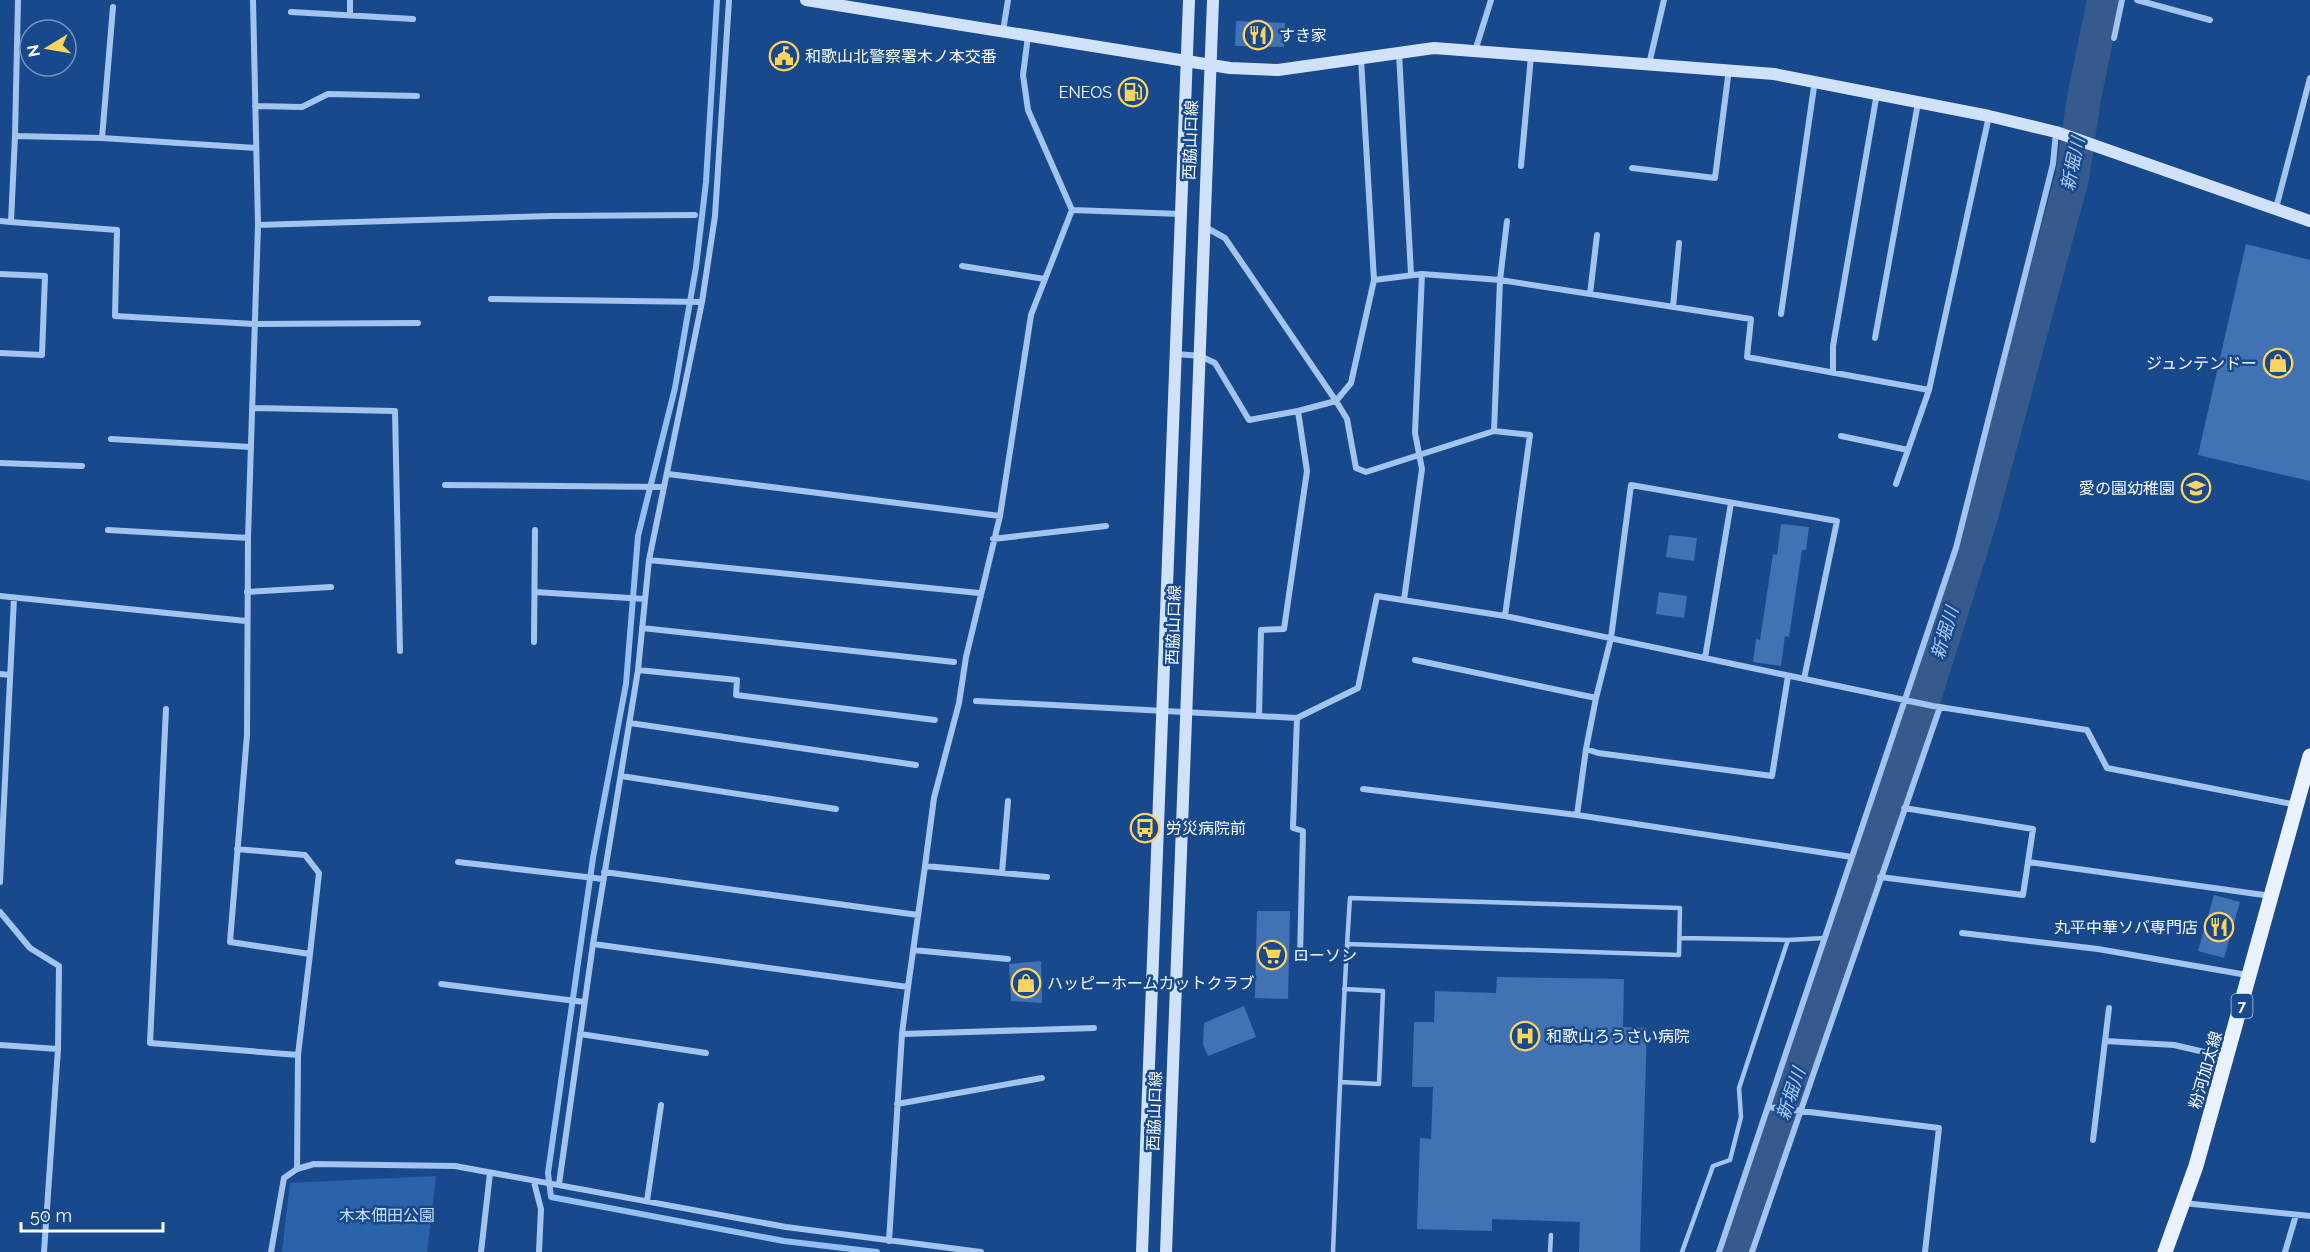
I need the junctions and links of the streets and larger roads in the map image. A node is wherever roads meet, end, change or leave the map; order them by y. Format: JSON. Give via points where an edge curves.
{"nodes":[{"id":1,"x":18,"y":0,"type":"edge"},
{"id":2,"x":254,"y":0,"type":"edge"},
{"id":3,"x":350,"y":0,"type":"edge"},
{"id":4,"x":729,"y":0,"type":"edge"},
{"id":5,"x":806,"y":0,"type":"edge"},
{"id":6,"x":1008,"y":0,"type":"edge"},
{"id":7,"x":1189,"y":0,"type":"edge"},
{"id":8,"x":1213,"y":0,"type":"edge"},
{"id":9,"x":1491,"y":0,"type":"edge"},
{"id":10,"x":1664,"y":0,"type":"edge"},
{"id":11,"x":2122,"y":0,"type":"edge"},
{"id":12,"x":2137,"y":0,"type":"edge"},
{"id":13,"x":113,"y":7,"type":"dead end"},
{"id":14,"x":291,"y":12,"type":"dead end"},
{"id":15,"x":350,"y":16,"type":"junction"},
{"id":16,"x":413,"y":19,"type":"dead end"},
{"id":17,"x":2210,"y":20,"type":"dead end"},
{"id":18,"x":1003,"y":32,"type":"junction"},
{"id":19,"x":1028,"y":36,"type":"junction"},
{"id":20,"x":2114,"y":38,"type":"dead end"},
{"id":21,"x":1475,"y":51,"type":"junction"},
{"id":22,"x":1399,"y":52,"type":"junction"},
{"id":23,"x":1531,"y":55,"type":"junction"},
{"id":24,"x":1361,"y":59,"type":"junction"},
{"id":25,"x":1186,"y":61,"type":"junction"},
{"id":26,"x":1649,"y":64,"type":"junction"},
{"id":27,"x":1209,"y":65,"type":"junction"},
{"id":28,"x":1729,"y":69,"type":"junction"},
{"id":29,"x":2310,"y":78,"type":"edge"},
{"id":30,"x":1815,"y":80,"type":"junction"},
{"id":31,"x":1877,"y":93,"type":"junction"},
{"id":32,"x":417,"y":96,"type":"dead end"},
{"id":33,"x":1918,"y":102,"type":"junction"},
{"id":34,"x":255,"y":106,"type":"junction"},
{"id":35,"x":1989,"y":116,"type":"junction"},
{"id":36,"x":2060,"y":134,"type":"junction"},
{"id":37,"x":15,"y":136,"type":"junction"},
{"id":38,"x":102,"y":138,"type":"junction"},
{"id":39,"x":256,"y":148,"type":"junction"},
{"id":40,"x":1521,"y":166,"type":"dead end"},
{"id":41,"x":1632,"y":168,"type":"dead end"},
{"id":42,"x":2276,"y":208,"type":"junction"},
{"id":43,"x":1072,"y":210,"type":"junction"},
{"id":44,"x":695,"y":214,"type":"dead end"},
{"id":45,"x":1181,"y":214,"type":"junction"},
{"id":46,"x":0,"y":221,"type":"edge"},
{"id":47,"x":1507,"y":221,"type":"dead end"},
{"id":48,"x":2310,"y":221,"type":"edge"},
{"id":49,"x":12,"y":222,"type":"junction"},
{"id":50,"x":258,"y":225,"type":"junction"},
{"id":51,"x":1204,"y":227,"type":"junction"},
{"id":52,"x":1597,"y":234,"type":"dead end"},
{"id":53,"x":1679,"y":243,"type":"dead end"},
{"id":54,"x":962,"y":266,"type":"dead end"},
{"id":55,"x":0,"y":274,"type":"edge"},
{"id":56,"x":1411,"y":274,"type":"junction"},
{"id":57,"x":1422,"y":274,"type":"junction"},
{"id":58,"x":1045,"y":279,"type":"junction"},
{"id":59,"x":1374,"y":280,"type":"junction"},
{"id":60,"x":1500,"y":280,"type":"junction"},
{"id":61,"x":1590,"y":294,"type":"junction"},
{"id":62,"x":491,"y":299,"type":"dead end"},
{"id":63,"x":699,"y":302,"type":"junction"},
{"id":64,"x":1673,"y":307,"type":"junction"},
{"id":65,"x":1781,"y":314,"type":"dead end"},
{"id":66,"x":418,"y":323,"type":"dead end"},
{"id":67,"x":254,"y":324,"type":"junction"},
{"id":68,"x":1875,"y":338,"type":"dead end"},
{"id":69,"x":0,"y":354,"type":"edge"},
{"id":70,"x":1177,"y":354,"type":"junction"},
{"id":71,"x":1200,"y":356,"type":"junction"},
{"id":72,"x":1833,"y":373,"type":"junction"},
{"id":73,"x":1929,"y":390,"type":"junction"},
{"id":74,"x":1336,"y":401,"type":"junction"},
{"id":75,"x":252,"y":408,"type":"junction"},
{"id":76,"x":1298,"y":411,"type":"junction"},
{"id":77,"x":1494,"y":431,"type":"junction"},
{"id":78,"x":1841,"y":436,"type":"dead end"},
{"id":79,"x":111,"y":439,"type":"dead end"},
{"id":80,"x":250,"y":447,"type":"junction"},
{"id":81,"x":1908,"y":450,"type":"junction"},
{"id":82,"x":1420,"y":455,"type":"junction"},
{"id":83,"x":0,"y":463,"type":"edge"},
{"id":84,"x":82,"y":466,"type":"dead end"},
{"id":85,"x":668,"y":474,"type":"junction"},
{"id":86,"x":1896,"y":484,"type":"dead end"},
{"id":87,"x":445,"y":485,"type":"dead end"},
{"id":88,"x":664,"y":488,"type":"junction"},
{"id":89,"x":1731,"y":503,"type":"junction"},
{"id":90,"x":1000,"y":516,"type":"junction"},
{"id":91,"x":1106,"y":526,"type":"dead end"},
{"id":92,"x":108,"y":530,"type":"dead end"},
{"id":93,"x":535,"y":530,"type":"dead end"},
{"id":94,"x":248,"y":538,"type":"junction"},
{"id":95,"x":993,"y":539,"type":"junction"},
{"id":96,"x":649,"y":560,"type":"junction"},
{"id":97,"x":331,"y":587,"type":"dead end"},
{"id":98,"x":247,"y":592,"type":"junction"},
{"id":99,"x":535,"y":592,"type":"junction"},
{"id":100,"x":980,"y":594,"type":"junction"},
{"id":101,"x":0,"y":596,"type":"edge"},
{"id":102,"x":14,"y":598,"type":"junction"},
{"id":103,"x":645,"y":599,"type":"junction"},
{"id":104,"x":1404,"y":600,"type":"junction"},
{"id":105,"x":1505,"y":616,"type":"junction"},
{"id":106,"x":246,"y":621,"type":"junction"},
{"id":107,"x":642,"y":628,"type":"junction"},
{"id":108,"x":1611,"y":638,"type":"junction"},
{"id":109,"x":534,"y":642,"type":"dead end"},
{"id":110,"x":400,"y":651,"type":"dead end"},
{"id":111,"x":1705,"y":658,"type":"junction"},
{"id":112,"x":1415,"y":660,"type":"dead end"},
{"id":113,"x":954,"y":662,"type":"dead end"},
{"id":114,"x":638,"y":670,"type":"junction"},
{"id":115,"x":0,"y":674,"type":"edge"},
{"id":116,"x":10,"y":675,"type":"junction"},
{"id":117,"x":1788,"y":675,"type":"junction"},
{"id":118,"x":1804,"y":679,"type":"junction"},
{"id":119,"x":1596,"y":698,"type":"junction"},
{"id":120,"x":976,"y":701,"type":"dead end"},
{"id":121,"x":1909,"y":701,"type":"junction"},
{"id":122,"x":1937,"y":706,"type":"junction"},
{"id":123,"x":166,"y":709,"type":"dead end"},
{"id":124,"x":1162,"y":711,"type":"junction"},
{"id":125,"x":1186,"y":712,"type":"junction"},
{"id":126,"x":1259,"y":716,"type":"junction"},
{"id":127,"x":1298,"y":718,"type":"junction"},
{"id":128,"x":935,"y":720,"type":"dead end"},
{"id":129,"x":630,"y":723,"type":"junction"},
{"id":130,"x":4,"y":739,"type":"edge"},
{"id":131,"x":1586,"y":749,"type":"junction"},
{"id":132,"x":2310,"y":756,"type":"edge"},
{"id":133,"x":916,"y":765,"type":"dead end"},
{"id":134,"x":621,"y":777,"type":"junction"},
{"id":135,"x":1363,"y":789,"type":"dead end"},
{"id":136,"x":1008,"y":801,"type":"dead end"},
{"id":137,"x":2297,"y":805,"type":"junction"},
{"id":138,"x":1904,"y":808,"type":"junction"},
{"id":139,"x":836,"y":809,"type":"dead end"},
{"id":140,"x":1576,"y":815,"type":"junction"},
{"id":141,"x":237,"y":849,"type":"junction"},
{"id":142,"x":1852,"y":857,"type":"junction"},
{"id":143,"x":458,"y":862,"type":"dead end"},
{"id":144,"x":2028,"y":862,"type":"junction"},
{"id":145,"x":925,"y":866,"type":"junction"},
{"id":146,"x":1002,"y":873,"type":"junction"},
{"id":147,"x":603,"y":875,"type":"junction"},
{"id":148,"x":1047,"y":877,"type":"dead end"},
{"id":149,"x":1880,"y":877,"type":"junction"},
{"id":150,"x":0,"y":882,"type":"edge"},
{"id":151,"x":2273,"y":897,"type":"junction"},
{"id":152,"x":0,"y":912,"type":"edge"},
{"id":153,"x":918,"y":915,"type":"junction"},
{"id":154,"x":1962,"y":933,"type":"dead end"},
{"id":155,"x":593,"y":944,"type":"junction"},
{"id":156,"x":913,"y":950,"type":"junction"},
{"id":157,"x":310,"y":954,"type":"junction"},
{"id":158,"x":1300,"y":957,"type":"dead end"},
{"id":159,"x":1008,"y":959,"type":"dead end"},
{"id":160,"x":2251,"y":975,"type":"junction"},
{"id":161,"x":441,"y":984,"type":"dead end"},
{"id":162,"x":908,"y":987,"type":"junction"},
{"id":163,"x":584,"y":1002,"type":"junction"},
{"id":164,"x":2109,"y":1008,"type":"dead end"},
{"id":165,"x":1094,"y":1028,"type":"dead end"},
{"id":166,"x":902,"y":1034,"type":"junction"},
{"id":167,"x":580,"y":1035,"type":"junction"},
{"id":168,"x":2105,"y":1041,"type":"junction"},
{"id":169,"x":0,"y":1045,"type":"edge"},
{"id":170,"x":58,"y":1049,"type":"junction"},
{"id":171,"x":706,"y":1053,"type":"dead end"},
{"id":172,"x":298,"y":1055,"type":"junction"},
{"id":173,"x":2227,"y":1057,"type":"junction"},
{"id":174,"x":1042,"y":1078,"type":"dead end"},
{"id":175,"x":897,"y":1104,"type":"junction"},
{"id":176,"x":661,"y":1105,"type":"dead end"},
{"id":177,"x":1769,"y":1107,"type":"junction"},
{"id":178,"x":1800,"y":1110,"type":"junction"},
{"id":179,"x":2093,"y":1140,"type":"dead end"},
{"id":180,"x":297,"y":1169,"type":"junction"},
{"id":181,"x":490,"y":1173,"type":"junction"},
{"id":182,"x":537,"y":1182,"type":"junction"},
{"id":183,"x":556,"y":1183,"type":"junction"},
{"id":184,"x":647,"y":1201,"type":"junction"},
{"id":185,"x":2183,"y":1203,"type":"junction"},
{"id":186,"x":2295,"y":1215,"type":"junction"},
{"id":187,"x":2310,"y":1216,"type":"edge"},
{"id":188,"x":889,"y":1241,"type":"junction"},
{"id":189,"x":44,"y":1252,"type":"edge"},
{"id":190,"x":271,"y":1252,"type":"edge"},
{"id":191,"x":481,"y":1252,"type":"edge"},
{"id":192,"x":539,"y":1252,"type":"edge"},
{"id":193,"x":981,"y":1252,"type":"edge"},
{"id":194,"x":1142,"y":1252,"type":"edge"},
{"id":195,"x":1166,"y":1252,"type":"edge"},
{"id":196,"x":1719,"y":1252,"type":"edge"},
{"id":197,"x":1752,"y":1252,"type":"edge"},
{"id":198,"x":1925,"y":1252,"type":"edge"},
{"id":199,"x":2165,"y":1252,"type":"edge"},
{"id":200,"x":2285,"y":1252,"type":"edge"}],
"edges":[{"from":1,"to":37,"type":"street"},
{"from":2,"to":34,"type":"street"},
{"from":3,"to":15,"type":"street"},
{"from":4,"to":63,"type":"street","via":[[715,216]]},
{"from":5,"to":18,"type":"street"},
{"from":6,"to":18,"type":"street"},
{"from":7,"to":25,"type":"street","name":"西脇山口線"},
{"from":8,"to":27,"type":"street","name":"西脇山口線"},
{"from":9,"to":21,"type":"street"},
{"from":10,"to":26,"type":"street"},
{"from":11,"to":20,"type":"street"},
{"from":12,"to":17,"type":"street"},
{"from":13,"to":38,"type":"street"},
{"from":14,"to":15,"type":"street"},
{"from":15,"to":16,"type":"street"},
{"from":18,"to":19,"type":"street"},
{"from":19,"to":25,"type":"street"},
{"from":19,"to":43,"type":"street","via":[[1023,75],[1028,110]]},
{"from":21,"to":22,"type":"street","via":[[1434,48]]},
{"from":21,"to":23,"type":"street"},
{"from":22,"to":24,"type":"street"},
{"from":22,"to":56,"type":"street"},
{"from":23,"to":26,"type":"street"},
{"from":23,"to":40,"type":"street"},
{"from":24,"to":27,"type":"street","via":[[1278,70]]},
{"from":24,"to":59,"type":"street"},
{"from":25,"to":27,"type":"street"},
{"from":25,"to":45,"type":"street","name":"西脇山口線"},
{"from":26,"to":28,"type":"street"},
{"from":27,"to":51,"type":"street","name":"西脇山口線"},
{"from":28,"to":30,"type":"street"},
{"from":28,"to":41,"type":"street","via":[[1715,178]]},
{"from":29,"to":42,"type":"street"},
{"from":30,"to":31,"type":"street"},
{"from":30,"to":65,"type":"street"},
{"from":31,"to":33,"type":"street"},
{"from":31,"to":72,"type":"street","via":[[1833,346]]},
{"from":32,"to":34,"type":"street","via":[[328,94],[302,107]]},
{"from":33,"to":35,"type":"street"},
{"from":33,"to":68,"type":"street"},
{"from":34,"to":39,"type":"street"},
{"from":35,"to":36,"type":"street"},
{"from":35,"to":73,"type":"street"},
{"from":36,"to":42,"type":"street"},
{"from":36,"to":121,"type":"street","via":[[1956,548]]},
{"from":37,"to":38,"type":"street"},
{"from":37,"to":49,"type":"street"},
{"from":38,"to":39,"type":"street"},
{"from":39,"to":50,"type":"street"},
{"from":42,"to":48,"type":"street"},
{"from":43,"to":45,"type":"street"},
{"from":43,"to":58,"type":"street"},
{"from":44,"to":50,"type":"street"},
{"from":45,"to":70,"type":"street","name":"西脇山口線"},
{"from":46,"to":49,"type":"street"},
{"from":47,"to":60,"type":"street"},
{"from":49,"to":67,"type":"street","via":[[117,230],[115,316]]},
{"from":50,"to":67,"type":"street"},
{"from":51,"to":71,"type":"street","name":"西脇山口線"},
{"from":51,"to":74,"type":"street","via":[[1225,238]]},
{"from":52,"to":61,"type":"street"},
{"from":53,"to":64,"type":"street"},
{"from":54,"to":58,"type":"street"},
{"from":55,"to":69,"type":"street","via":[[45,276],[42,355]]},
{"from":56,"to":57,"type":"street"},
{"from":56,"to":59,"type":"street"},
{"from":57,"to":60,"type":"street"},
{"from":57,"to":82,"type":"street","via":[[1415,433]]},
{"from":58,"to":90,"type":"street","via":[[1031,315]]},
{"from":59,"to":74,"type":"street","via":[[1351,383]]},
{"from":60,"to":61,"type":"street"},
{"from":60,"to":77,"type":"street"},
{"from":61,"to":64,"type":"street"},
{"from":62,"to":63,"type":"street"},
{"from":63,"to":85,"type":"street"},
{"from":64,"to":72,"type":"street","via":[[1751,319],[1747,357]]},
{"from":66,"to":67,"type":"street"},
{"from":67,"to":75,"type":"street"},
{"from":70,"to":71,"type":"street"},
{"from":70,"to":124,"type":"street","name":"西脇山口線"},
{"from":71,"to":76,"type":"street","via":[[1215,363],[1249,420]]},
{"from":71,"to":125,"type":"street","name":"西脇山口線"},
{"from":72,"to":73,"type":"street"},
{"from":73,"to":81,"type":"street"},
{"from":74,"to":76,"type":"street"},
{"from":74,"to":82,"type":"street","via":[[1347,419],[1356,468],[1366,472]]},
{"from":75,"to":80,"type":"street"},
{"from":75,"to":110,"type":"street","via":[[395,411]]},
{"from":76,"to":126,"type":"street","via":[[1306,471],[1284,629],[1261,630]]},
{"from":77,"to":82,"type":"street"},
{"from":77,"to":105,"type":"street","via":[[1530,435]]},
{"from":78,"to":81,"type":"street"},
{"from":79,"to":80,"type":"street"},
{"from":80,"to":94,"type":"street"},
{"from":81,"to":86,"type":"street"},
{"from":82,"to":104,"type":"street","via":[[1422,469]]},
{"from":83,"to":84,"type":"street"},
{"from":85,"to":88,"type":"street"},
{"from":85,"to":90,"type":"street"},
{"from":87,"to":88,"type":"street"},
{"from":88,"to":96,"type":"street"},
{"from":89,"to":108,"type":"street","via":[[1631,485]]},
{"from":89,"to":111,"type":"street"},
{"from":89,"to":118,"type":"street","via":[[1837,521]]},
{"from":90,"to":95,"type":"street"},
{"from":91,"to":95,"type":"street"},
{"from":92,"to":94,"type":"street"},
{"from":93,"to":99,"type":"street"},
{"from":94,"to":98,"type":"street"},
{"from":95,"to":100,"type":"street"},
{"from":96,"to":100,"type":"street"},
{"from":96,"to":103,"type":"street"},
{"from":97,"to":98,"type":"street"},
{"from":98,"to":106,"type":"street"},
{"from":99,"to":103,"type":"street"},
{"from":99,"to":109,"type":"street"},
{"from":100,"to":145,"type":"street","via":[[959,703],[934,798]]},
{"from":101,"to":102,"type":"street"},
{"from":102,"to":106,"type":"street"},
{"from":102,"to":116,"type":"street"},
{"from":103,"to":107,"type":"street"},
{"from":104,"to":105,"type":"street"},
{"from":104,"to":127,"type":"street","via":[[1377,596],[1359,688]]},
{"from":105,"to":108,"type":"street"},
{"from":106,"to":141,"type":"street","via":[[247,735]]},
{"from":107,"to":113,"type":"street"},
{"from":107,"to":114,"type":"street"},
{"from":108,"to":111,"type":"street"},
{"from":108,"to":119,"type":"street"},
{"from":111,"to":117,"type":"street"},
{"from":112,"to":119,"type":"street"},
{"from":114,"to":128,"type":"street","via":[[737,681],[736,695]]},
{"from":114,"to":129,"type":"street"},
{"from":115,"to":116,"type":"street"},
{"from":116,"to":130,"type":"street"},
{"from":117,"to":118,"type":"street"},
{"from":117,"to":131,"type":"street","via":[[1772,776]]},
{"from":118,"to":121,"type":"street"},
{"from":119,"to":131,"type":"street"},
{"from":120,"to":124,"type":"street"},
{"from":121,"to":122,"type":"street"},
{"from":121,"to":142,"type":"street"},
{"from":122,"to":137,"type":"street","via":[[2086,729],[2107,768]]},
{"from":122,"to":138,"type":"street"},
{"from":123,"to":172,"type":"street","via":[[150,1043]]},
{"from":124,"to":125,"type":"street"},
{"from":124,"to":194,"type":"street","name":"西脇山口線"},
{"from":125,"to":126,"type":"street"},
{"from":125,"to":195,"type":"street","name":"西脇山口線"},
{"from":126,"to":127,"type":"street"},
{"from":127,"to":158,"type":"street","via":[[1293,828],[1303,831]]},
{"from":129,"to":133,"type":"street"},
{"from":129,"to":134,"type":"street"},
{"from":130,"to":150,"type":"street"},
{"from":131,"to":140,"type":"street"},
{"from":132,"to":137,"type":"main road","name":"粉河加太線","number":"7"},
{"from":134,"to":139,"type":"street"},
{"from":134,"to":147,"type":"street"},
{"from":135,"to":140,"type":"street"},
{"from":136,"to":146,"type":"street"},
{"from":137,"to":151,"type":"main road","name":"粉河加太線","number":"7"},
{"from":138,"to":144,"type":"street","via":[[2033,829]]},
{"from":138,"to":149,"type":"street"},
{"from":140,"to":142,"type":"street"},
{"from":141,"to":157,"type":"street","via":[[305,855],[319,873]]},
{"from":141,"to":157,"type":"street","via":[[230,942]]},
{"from":142,"to":177,"type":"street"},
{"from":143,"to":147,"type":"street","via":[[595,878]]},
{"from":144,"to":149,"type":"street","via":[[2023,895]]},
{"from":144,"to":151,"type":"street"},
{"from":145,"to":146,"type":"street"},
{"from":145,"to":153,"type":"street"},
{"from":146,"to":148,"type":"street"},
{"from":147,"to":153,"type":"street"},
{"from":147,"to":155,"type":"street"},
{"from":149,"to":178,"type":"street"},
{"from":151,"to":160,"type":"main road","name":"粉河加太線","number":"7"},
{"from":152,"to":170,"type":"street","via":[[30,948],[59,966]]},
{"from":153,"to":156,"type":"street"},
{"from":154,"to":160,"type":"street","via":[[2097,949]]},
{"from":155,"to":162,"type":"street"},
{"from":155,"to":163,"type":"street"},
{"from":156,"to":159,"type":"street"},
{"from":156,"to":162,"type":"street"},
{"from":157,"to":172,"type":"street"},
{"from":160,"to":173,"type":"main road","name":"粉河加太線","number":"7"},
{"from":161,"to":163,"type":"street"},
{"from":162,"to":166,"type":"street"},
{"from":163,"to":167,"type":"street"},
{"from":164,"to":168,"type":"street"},
{"from":165,"to":166,"type":"street"},
{"from":166,"to":175,"type":"street"},
{"from":167,"to":171,"type":"street"},
{"from":167,"to":183,"type":"street"},
{"from":168,"to":173,"type":"street","via":[[2174,1045]]},
{"from":168,"to":179,"type":"street"},
{"from":169,"to":170,"type":"street"},
{"from":170,"to":189,"type":"street"},
{"from":172,"to":180,"type":"street"},
{"from":173,"to":185,"type":"main road","name":"粉河加太線","number":"7"},
{"from":174,"to":175,"type":"street"},
{"from":175,"to":188,"type":"street"},
{"from":176,"to":184,"type":"street"},
{"from":177,"to":178,"type":"street"},
{"from":177,"to":196,"type":"street"},
{"from":178,"to":197,"type":"street"},
{"from":178,"to":198,"type":"street","via":[[1939,1128]]},
{"from":180,"to":181,"type":"street","via":[[314,1164],[455,1166]]},
{"from":180,"to":190,"type":"street","via":[[284,1178]]},
{"from":181,"to":182,"type":"street"},
{"from":181,"to":191,"type":"street"},
{"from":182,"to":183,"type":"street"},
{"from":182,"to":192,"type":"street","via":[[541,1209]]},
{"from":183,"to":184,"type":"street"},
{"from":184,"to":188,"type":"street"},
{"from":185,"to":186,"type":"street"},
{"from":185,"to":199,"type":"main road","name":"粉河加太線","number":"7"},
{"from":186,"to":187,"type":"street"},
{"from":186,"to":200,"type":"street"},
{"from":188,"to":193,"type":"street"}]}
